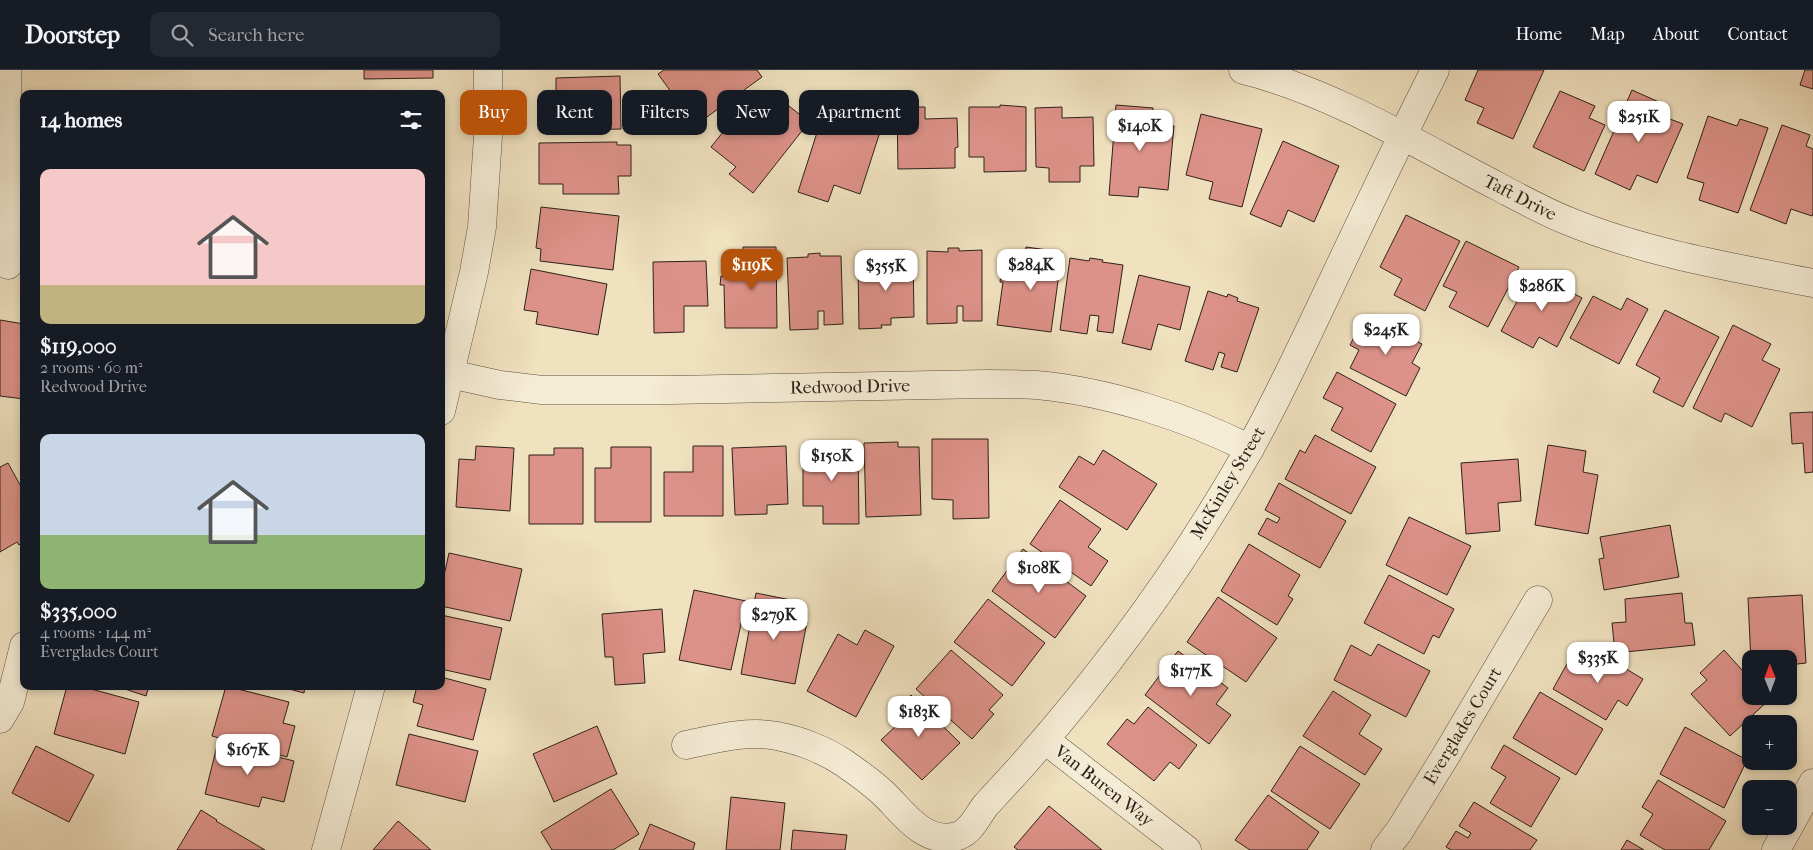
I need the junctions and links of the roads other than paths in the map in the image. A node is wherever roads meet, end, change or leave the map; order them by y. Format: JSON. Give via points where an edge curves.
{"nodes":[{"id":1,"x":7,"y":70,"type":"edge"},
{"id":2,"x":488,"y":70,"type":"edge"},
{"id":3,"x":1243,"y":70,"type":"edge"},
{"id":4,"x":1435,"y":70,"type":"edge"},
{"id":5,"x":1402,"y":136,"type":"junction"},
{"id":6,"x":11,"y":265,"type":"edge"},
{"id":7,"x":1813,"y":283,"type":"edge"},
{"id":8,"x":446,"y":373,"type":"edge"},
{"id":9,"x":1250,"y":449,"type":"junction"},
{"id":10,"x":1538,"y":600,"type":"dead end"},
{"id":11,"x":20,"y":662,"type":"edge"},
{"id":12,"x":370,"y":690,"type":"edge"},
{"id":13,"x":0,"y":719,"type":"edge"},
{"id":14,"x":1045,"y":740,"type":"junction"},
{"id":15,"x":686,"y":745,"type":"dead end"},
{"id":16,"x":1813,"y":784,"type":"edge"},
{"id":17,"x":326,"y":850,"type":"edge"},
{"id":18,"x":1187,"y":850,"type":"edge"},
{"id":19,"x":1385,"y":850,"type":"edge"},
{"id":20,"x":1776,"y":850,"type":"edge"}],
"edges":[{"from":1,"to":6,"type":"street"},
{"from":2,"to":8,"type":"street","via":[[488,136],[482,226],[474,272]]},
{"from":3,"to":5,"type":"street","name":"Taft Drive","via":[[1328,99]]},
{"from":4,"to":5,"type":"street","name":"McKinley Street"},
{"from":5,"to":7,"type":"street","name":"Taft Drive","via":[[1568,221],[1666,252]]},
{"from":5,"to":9,"type":"street","name":"McKinley Street"},
{"from":8,"to":9,"type":"street","name":"Redwood Drive","via":[[542,390],[580,391],[1036,385],[1120,400],[1226,436]]},
{"from":9,"to":14,"type":"street","name":"McKinley Street","via":[[1143,616]]},
{"from":10,"to":19,"type":"street","name":"Everglades Court","via":[[1445,757]]},
{"from":11,"to":13,"type":"street","via":[[10,702]]},
{"from":12,"to":17,"type":"street"},
{"from":14,"to":15,"type":"street","name":"McKinley Street","via":[[983,808],[969,829],[958,836],[943,837],[917,828],[883,793],[840,760],[803,743],[774,735],[740,734]]},
{"from":14,"to":18,"type":"street","name":"Van Buren Way"},
{"from":16,"to":20,"type":"street"}]}
